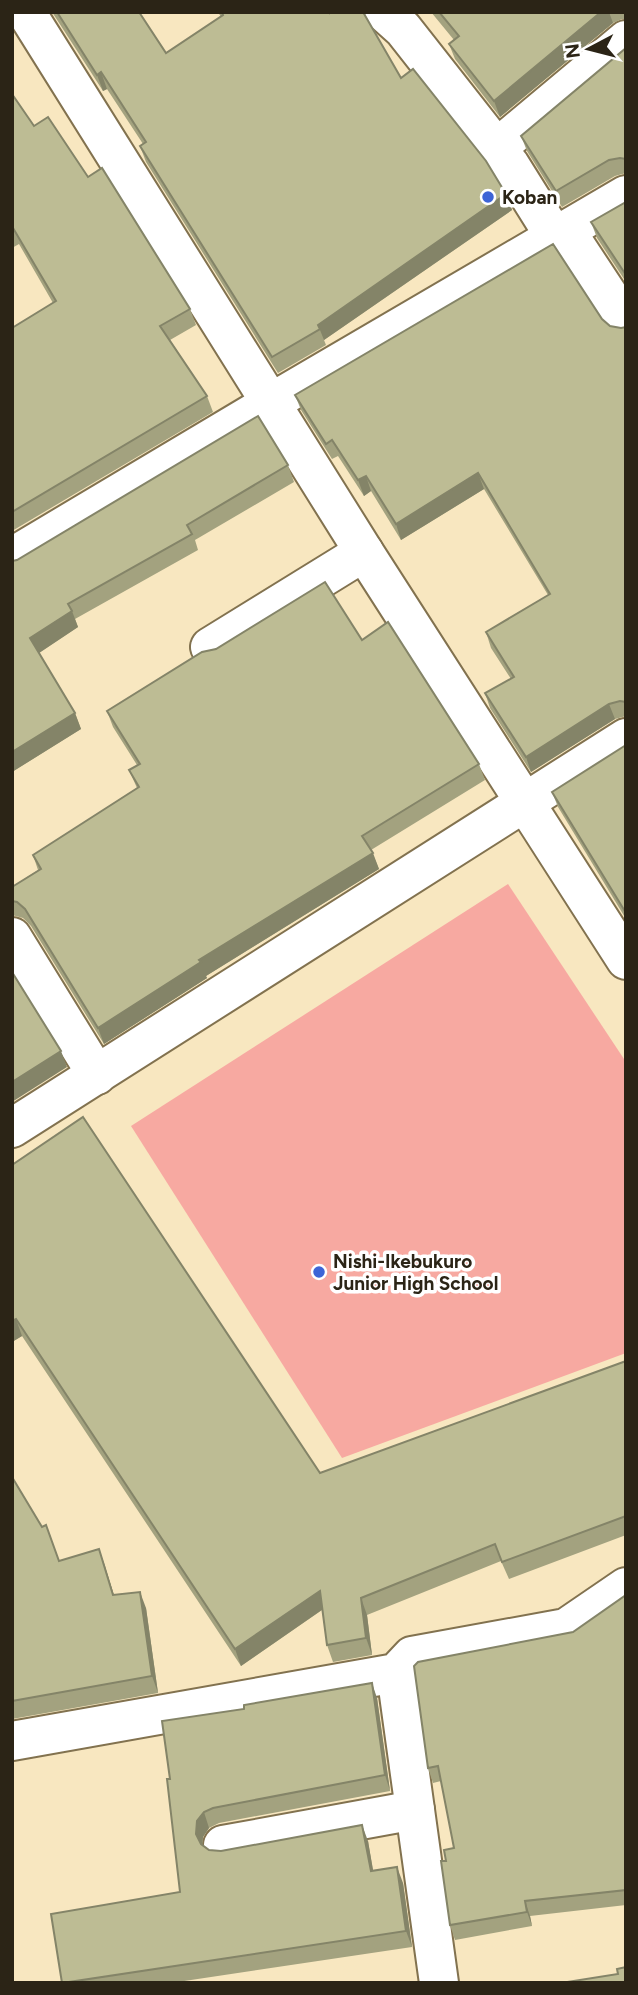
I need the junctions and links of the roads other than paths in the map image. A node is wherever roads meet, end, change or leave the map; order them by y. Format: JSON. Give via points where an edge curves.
{"nodes":[{"id":1,"x":26,"y":12,"type":"edge"},
{"id":2,"x":384,"y":12,"type":"edge"},
{"id":3,"x":626,"y":40,"type":"edge"},
{"id":4,"x":497,"y":148,"type":"junction"},
{"id":5,"x":626,"y":195,"type":"edge"},
{"id":6,"x":561,"y":234,"type":"junction"},
{"id":7,"x":626,"y":322,"type":"edge"},
{"id":8,"x":272,"y":402,"type":"junction"},
{"id":9,"x":365,"y":552,"type":"junction"},
{"id":10,"x":12,"y":557,"type":"edge"},
{"id":11,"x":210,"y":647,"type":"edge"},
{"id":12,"x":626,"y":738,"type":"edge"},
{"id":13,"x":525,"y":802,"type":"junction"},
{"id":14,"x":12,"y":937,"type":"edge"},
{"id":15,"x":626,"y":960,"type":"edge"},
{"id":16,"x":97,"y":1075,"type":"junction"},
{"id":17,"x":12,"y":1128,"type":"edge"},
{"id":18,"x":626,"y":1587,"type":"edge"},
{"id":19,"x":396,"y":1672,"type":"junction"},
{"id":20,"x":12,"y":1741,"type":"edge"},
{"id":21,"x":415,"y":1810,"type":"junction"},
{"id":22,"x":223,"y":1844,"type":"dead end"},
{"id":23,"x":439,"y":1983,"type":"edge"}],
"edges":[{"from":1,"to":8,"type":"street"},
{"from":2,"to":4,"type":"street","via":[[403,29]]},
{"from":3,"to":4,"type":"street"},
{"from":4,"to":6,"type":"street"},
{"from":5,"to":6,"type":"street"},
{"from":6,"to":7,"type":"street"},
{"from":6,"to":8,"type":"street"},
{"from":8,"to":9,"type":"street"},
{"from":8,"to":10,"type":"street"},
{"from":9,"to":11,"type":"street"},
{"from":9,"to":13,"type":"street"},
{"from":12,"to":13,"type":"street"},
{"from":13,"to":15,"type":"street"},
{"from":13,"to":16,"type":"street"},
{"from":14,"to":16,"type":"street"},
{"from":16,"to":17,"type":"street"},
{"from":18,"to":19,"type":"street","via":[[566,1628],[412,1656]]},
{"from":19,"to":20,"type":"street"},
{"from":19,"to":21,"type":"street"},
{"from":21,"to":22,"type":"street"},
{"from":21,"to":23,"type":"street"}]}
